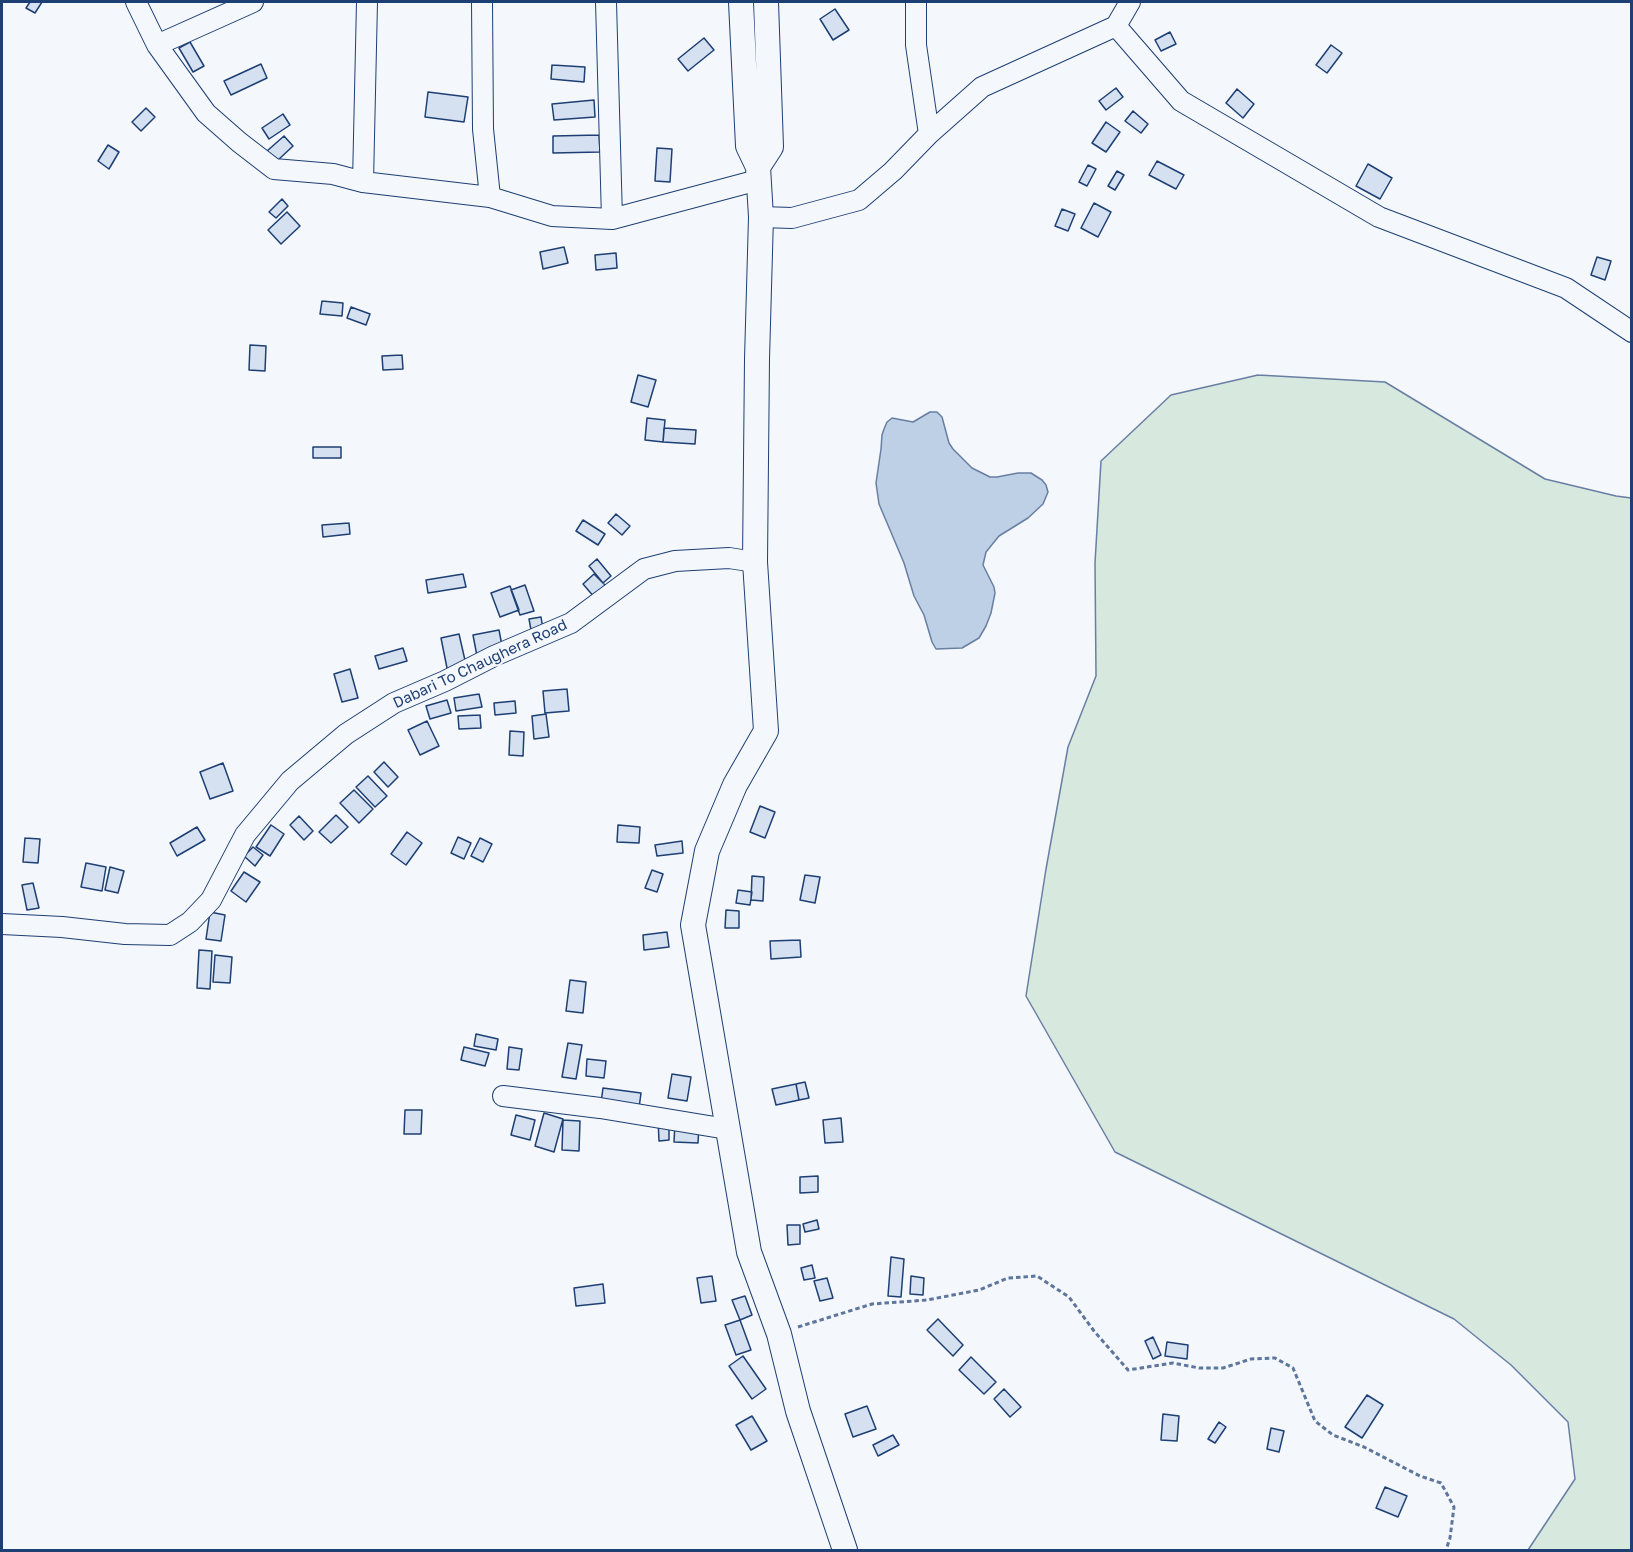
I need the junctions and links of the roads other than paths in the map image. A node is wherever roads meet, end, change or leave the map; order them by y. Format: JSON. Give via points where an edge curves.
{"nodes":[{"id":1,"x":136,"y":2,"type":"edge"},
{"id":2,"x":253,"y":2,"type":"edge"},
{"id":3,"x":367,"y":2,"type":"edge"},
{"id":4,"x":482,"y":2,"type":"edge"},
{"id":5,"x":606,"y":2,"type":"edge"},
{"id":6,"x":741,"y":2,"type":"edge"},
{"id":7,"x":766,"y":2,"type":"edge"},
{"id":8,"x":916,"y":2,"type":"edge"},
{"id":9,"x":1130,"y":2,"type":"edge"},
{"id":10,"x":1116,"y":26,"type":"junction"},
{"id":11,"x":157,"y":45,"type":"junction"},
{"id":12,"x":929,"y":134,"type":"junction"},
{"id":13,"x":758,"y":173,"type":"junction"},
{"id":14,"x":363,"y":182,"type":"junction"},
{"id":15,"x":490,"y":197,"type":"junction"},
{"id":16,"x":761,"y":217,"type":"junction"},
{"id":17,"x":612,"y":219,"type":"junction"},
{"id":18,"x":1632,"y":332,"type":"edge"},
{"id":19,"x":755,"y":562,"type":"junction"},
{"id":20,"x":2,"y":924,"type":"edge"},
{"id":21,"x":503,"y":1096,"type":"dead end"},
{"id":22,"x":727,"y":1130,"type":"junction"},
{"id":23,"x":845,"y":1551,"type":"edge"}],
"edges":[{"from":1,"to":11,"type":"street"},
{"from":2,"to":11,"type":"street"},
{"from":3,"to":14,"type":"street"},
{"from":4,"to":15,"type":"street","via":[[483,129]]},
{"from":5,"to":17,"type":"street"},
{"from":6,"to":13,"type":"main road","via":[[748,146]]},
{"from":7,"to":13,"type":"main road","via":[[771,147]]},
{"from":8,"to":12,"type":"street","via":[[916,45]]},
{"from":9,"to":10,"type":"street"},
{"from":10,"to":12,"type":"street","via":[[982,87]]},
{"from":10,"to":18,"type":"street","via":[[1180,101],[1379,217],[1566,288]]},
{"from":11,"to":14,"type":"street","via":[[206,113],[274,169],[333,174]]},
{"from":12,"to":16,"type":"street","via":[[859,200],[792,218]]},
{"from":13,"to":16,"type":"main road"},
{"from":13,"to":17,"type":"street"},
{"from":14,"to":15,"type":"street"},
{"from":15,"to":17,"type":"street","via":[[552,216]]},
{"from":16,"to":19,"type":"main road"},
{"from":19,"to":20,"type":"street","name":"Dabari To Chaughera Road","via":[[729,558],[675,561],[644,569],[571,622],[394,703],[346,734],[290,781],[245,835],[211,900],[190,922],[170,934]]},
{"from":19,"to":22,"type":"main road","via":[[766,731],[735,785],[707,851],[693,925]]},
{"from":21,"to":22,"type":"street"},
{"from":22,"to":23,"type":"main road","via":[[749,1252],[779,1334],[798,1411]]}]}
